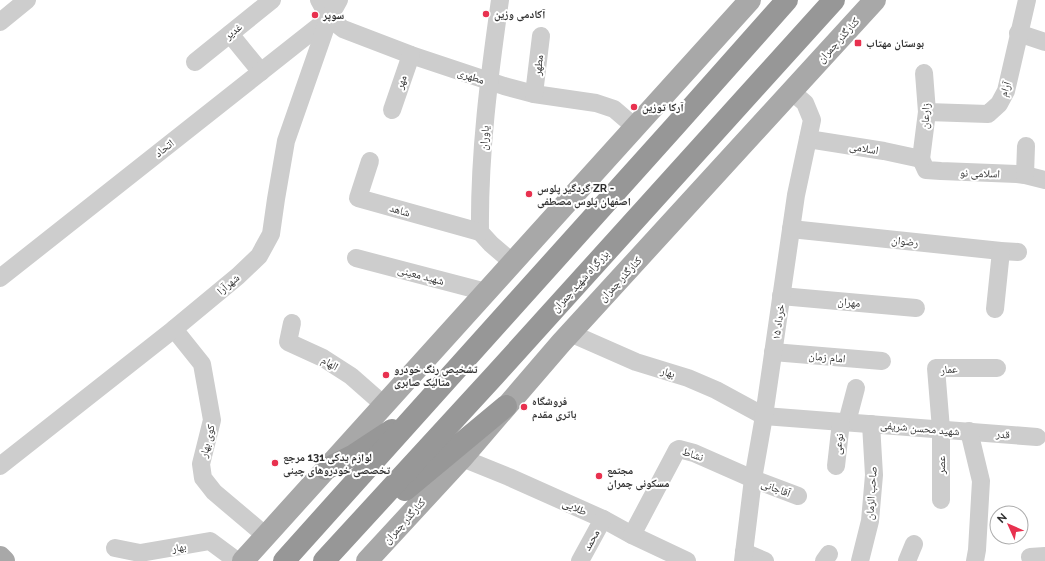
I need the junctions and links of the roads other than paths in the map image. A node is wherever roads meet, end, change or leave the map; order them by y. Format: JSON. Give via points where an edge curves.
{"nodes":[{"id":1,"x":27,"y":0,"type":"edge"},
{"id":2,"x":272,"y":0,"type":"edge"},
{"id":3,"x":319,"y":0,"type":"edge"},
{"id":4,"x":338,"y":0,"type":"edge"},
{"id":5,"x":500,"y":0,"type":"edge"},
{"id":6,"x":750,"y":0,"type":"edge"},
{"id":7,"x":787,"y":0,"type":"edge"},
{"id":8,"x":834,"y":0,"type":"edge"},
{"id":9,"x":875,"y":0,"type":"edge"},
{"id":10,"x":1027,"y":0,"type":"edge"},
{"id":11,"x":329,"y":18,"type":"junction"},
{"id":12,"x":0,"y":22,"type":"edge"},
{"id":13,"x":1018,"y":33,"type":"junction"},
{"id":14,"x":230,"y":34,"type":"junction"},
{"id":15,"x":541,"y":36,"type":"dead end"},
{"id":16,"x":1045,"y":42,"type":"edge"},
{"id":17,"x":411,"y":54,"type":"junction"},
{"id":18,"x":195,"y":62,"type":"dead end"},
{"id":19,"x":261,"y":72,"type":"junction"},
{"id":20,"x":924,"y":72,"type":"dead end"},
{"id":21,"x":488,"y":82,"type":"junction"},
{"id":22,"x":791,"y":91,"type":"junction"},
{"id":23,"x":534,"y":94,"type":"junction"},
{"id":24,"x":392,"y":110,"type":"dead end"},
{"id":25,"x":928,"y":112,"type":"junction"},
{"id":26,"x":635,"y":127,"type":"junction"},
{"id":27,"x":808,"y":139,"type":"junction"},
{"id":28,"x":1026,"y":146,"type":"dead end"},
{"id":29,"x":920,"y":159,"type":"junction"},
{"id":30,"x":370,"y":161,"type":"dead end"},
{"id":31,"x":1026,"y":175,"type":"junction"},
{"id":32,"x":1045,"y":180,"type":"edge"},
{"id":33,"x":791,"y":229,"type":"junction"},
{"id":34,"x":480,"y":232,"type":"junction"},
{"id":35,"x":356,"y":258,"type":"dead end"},
{"id":36,"x":512,"y":262,"type":"junction"},
{"id":37,"x":0,"y":278,"type":"edge"},
{"id":38,"x":486,"y":292,"type":"junction"},
{"id":39,"x":781,"y":296,"type":"junction"},
{"id":40,"x":916,"y":308,"type":"dead end"},
{"id":41,"x":995,"y":309,"type":"dead end"},
{"id":42,"x":292,"y":323,"type":"dead end"},
{"id":43,"x":174,"y":330,"type":"junction"},
{"id":44,"x":570,"y":333,"type":"junction"},
{"id":45,"x":773,"y":352,"type":"junction"},
{"id":46,"x":882,"y":362,"type":"dead end"},
{"id":47,"x":997,"y":368,"type":"dead end"},
{"id":48,"x":856,"y":388,"type":"dead end"},
{"id":49,"x":384,"y":405,"type":"junction"},
{"id":50,"x":506,"y":406,"type":"junction"},
{"id":51,"x":415,"y":416,"type":"junction"},
{"id":52,"x":764,"y":416,"type":"junction"},
{"id":53,"x":844,"y":422,"type":"junction"},
{"id":54,"x":872,"y":424,"type":"junction"},
{"id":55,"x":941,"y":429,"type":"junction"},
{"id":56,"x":970,"y":431,"type":"junction"},
{"id":57,"x":1037,"y":437,"type":"dead end"},
{"id":58,"x":462,"y":458,"type":"junction"},
{"id":59,"x":0,"y":466,"type":"edge"},
{"id":60,"x":836,"y":466,"type":"dead end"},
{"id":61,"x":326,"y":469,"type":"junction"},
{"id":62,"x":753,"y":479,"type":"junction"},
{"id":63,"x":798,"y":496,"type":"dead end"},
{"id":64,"x":941,"y":500,"type":"dead end"},
{"id":65,"x":603,"y":519,"type":"junction"},
{"id":66,"x":632,"y":535,"type":"junction"},
{"id":67,"x":266,"y":536,"type":"junction"},
{"id":68,"x":914,"y":544,"type":"dead end"},
{"id":69,"x":114,"y":548,"type":"dead end"},
{"id":70,"x":331,"y":553,"type":"edge"},
{"id":71,"x":0,"y":557,"type":"edge"},
{"id":72,"x":743,"y":557,"type":"edge"},
{"id":73,"x":4,"y":561,"type":"edge"},
{"id":74,"x":237,"y":561,"type":"edge"},
{"id":75,"x":242,"y":561,"type":"edge"},
{"id":76,"x":284,"y":561,"type":"edge"},
{"id":77,"x":367,"y":561,"type":"edge"},
{"id":78,"x":580,"y":561,"type":"edge"},
{"id":79,"x":687,"y":561,"type":"edge"},
{"id":80,"x":765,"y":561,"type":"edge"},
{"id":81,"x":860,"y":561,"type":"edge"},
{"id":82,"x":908,"y":561,"type":"edge"},
{"id":83,"x":975,"y":561,"type":"edge"}],
"edges":[{"from":1,"to":12,"type":"street"},
{"from":2,"to":14,"type":"street","name":"غدیر"},
{"from":3,"to":11,"type":"street","name":"مطهری"},
{"from":4,"to":11,"type":"street","name":"شهرآرا"},
{"from":5,"to":21,"type":"street","name":"یاوران"},
{"from":6,"to":26,"type":"main road"},
{"from":7,"to":51,"type":"highway"},
{"from":8,"to":70,"type":"highway","name":"بزرگراه شهید چمران"},
{"from":9,"to":22,"type":"main road","name":"کنارگذر چمران"},
{"from":10,"to":13,"type":"street","name":"آرام"},
{"from":11,"to":17,"type":"street","name":"مطهری","via":[[343,28]]},
{"from":11,"to":19,"type":"street","name":"اتحاد"},
{"from":11,"to":43,"type":"street","name":"شهرآرا","via":[[286,141],[271,234],[259,256]]},
{"from":13,"to":16,"type":"street"},
{"from":13,"to":25,"type":"street","name":"آرام","via":[[1006,91],[999,104],[988,114]]},
{"from":14,"to":18,"type":"street","name":"غدیر"},
{"from":14,"to":19,"type":"street"},
{"from":15,"to":23,"type":"street","name":"مطهر"},
{"from":17,"to":21,"type":"street","name":"مطهری"},
{"from":17,"to":24,"type":"street","name":"مهر"},
{"from":19,"to":37,"type":"street","name":"اتحاد"},
{"from":20,"to":25,"type":"street","name":"زارعان"},
{"from":21,"to":23,"type":"street","name":"مطهری"},
{"from":21,"to":34,"type":"street","name":"یاوران","via":[[479,199]]},
{"from":22,"to":27,"type":"street","name":"۱۵ خرداد","via":[[805,103],[812,120]]},
{"from":22,"to":44,"type":"main road","name":"کنارگذر چمران"},
{"from":23,"to":26,"type":"street","name":"مطهری","via":[[596,103],[614,109]]},
{"from":25,"to":29,"type":"street","name":"زارعان"},
{"from":26,"to":36,"type":"main road"},
{"from":27,"to":29,"type":"street","name":"اسلامی"},
{"from":27,"to":33,"type":"street","name":"۱۵ خرداد"},
{"from":28,"to":31,"type":"street"},
{"from":29,"to":31,"type":"street","name":"اسلامی نو","via":[[926,170]]},
{"from":30,"to":34,"type":"street","name":"شاهد","via":[[358,198]]},
{"from":31,"to":32,"type":"street","name":"اسلامی نو"},
{"from":33,"to":39,"type":"street","name":"۱۵ خرداد"},
{"from":33,"to":41,"type":"street","name":"رضوان","via":[[1010,252]]},
{"from":34,"to":36,"type":"street"},
{"from":35,"to":38,"type":"street","name":"شهید معینی"},
{"from":36,"to":38,"type":"main road"},
{"from":38,"to":49,"type":"main road"},
{"from":39,"to":40,"type":"street","name":"مهران"},
{"from":39,"to":45,"type":"street","name":"۱۵ خرداد"},
{"from":42,"to":49,"type":"street","name":"الهام","via":[[288,342],[322,358],[351,376]]},
{"from":43,"to":59,"type":"street","name":"شهرآرا"},
{"from":43,"to":67,"type":"street","name":"کوی بهار","via":[[202,364],[212,420],[201,464],[203,478],[214,492]]},
{"from":44,"to":50,"type":"main road","name":"کنارگذر چمران"},
{"from":44,"to":52,"type":"street","name":"بهار","via":[[636,362],[688,378]]},
{"from":45,"to":46,"type":"street","name":"امام زمان"},
{"from":45,"to":52,"type":"street","name":"۱۵ خرداد"},
{"from":47,"to":55,"type":"street","name":"عمار","via":[[936,368]]},
{"from":48,"to":53,"type":"street","name":"نوعی"},
{"from":49,"to":61,"type":"main road"},
{"from":50,"to":58,"type":"main road","name":"کنارگذر چمران"},
{"from":50,"to":70,"type":"highway"},
{"from":51,"to":61,"type":"highway","via":[[354,455]]},
{"from":51,"to":76,"type":"highway"},
{"from":52,"to":53,"type":"street","name":"شهید محسن شریفی"},
{"from":52,"to":62,"type":"street","name":"۱۵ خرداد"},
{"from":53,"to":54,"type":"street","name":"شهید محسن شریفی"},
{"from":53,"to":60,"type":"street","name":"نوعی"},
{"from":54,"to":55,"type":"street","name":"شهید محسن شریفی"},
{"from":54,"to":81,"type":"street","name":"صاحب الزمان","via":[[874,483],[870,521]]},
{"from":55,"to":56,"type":"street","name":"شهید محسن شریفی"},
{"from":55,"to":64,"type":"street","name":"عصر"},
{"from":56,"to":57,"type":"street","name":"قدر"},
{"from":56,"to":83,"type":"street","name":"شهید محسن شریفی","via":[[981,481]]},
{"from":58,"to":65,"type":"street","name":"طلایی"},
{"from":58,"to":77,"type":"main road","name":"کنارگذر چمران"},
{"from":61,"to":67,"type":"main road"},
{"from":62,"to":63,"type":"street","name":"آقاجانی"},
{"from":62,"to":66,"type":"street","name":"نشاط","via":[[679,449]]},
{"from":62,"to":72,"type":"street","name":"۱۵ خرداد"},
{"from":65,"to":66,"type":"street","name":"طلایی"},
{"from":65,"to":78,"type":"street","name":"محمد"},
{"from":66,"to":79,"type":"street","name":"طلایی"},
{"from":67,"to":75,"type":"main road"},
{"from":68,"to":82,"type":"street"},
{"from":69,"to":74,"type":"street","name":"بهار","via":[[140,553],[210,541]]},
{"from":71,"to":73,"type":"main road"},
{"from":72,"to":80,"type":"street"}]}
